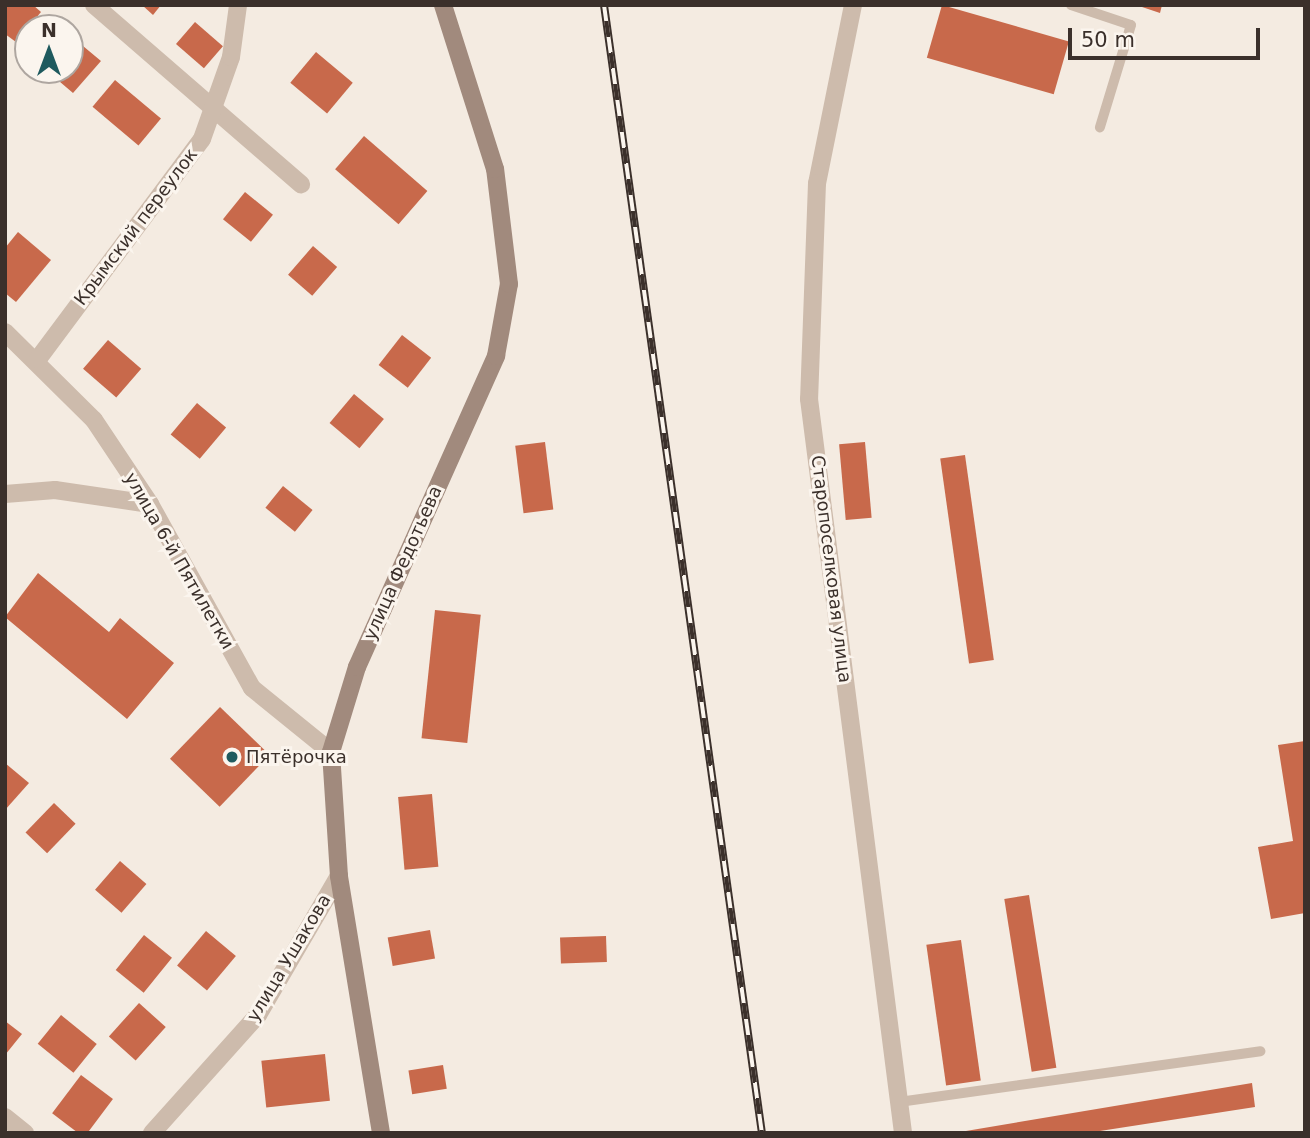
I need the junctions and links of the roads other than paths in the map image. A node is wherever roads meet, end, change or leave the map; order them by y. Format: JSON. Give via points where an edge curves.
{"nodes":[{"id":1,"x":94,"y":5,"type":"edge"},
{"id":2,"x":238,"y":5,"type":"edge"},
{"id":3,"x":443,"y":5,"type":"edge"},
{"id":4,"x":853,"y":5,"type":"edge"},
{"id":5,"x":1071,"y":5,"type":"edge"},
{"id":6,"x":214,"y":106,"type":"junction"},
{"id":7,"x":1100,"y":127,"type":"dead end"},
{"id":8,"x":301,"y":184,"type":"dead end"},
{"id":9,"x":5,"y":332,"type":"edge"},
{"id":10,"x":38,"y":359,"type":"junction"},
{"id":11,"x":5,"y":494,"type":"edge"},
{"id":12,"x":150,"y":504,"type":"junction"},
{"id":13,"x":331,"y":752,"type":"junction"},
{"id":14,"x":339,"y":876,"type":"junction"},
{"id":15,"x":1260,"y":1051,"type":"dead end"},
{"id":16,"x":899,"y":1102,"type":"junction"},
{"id":17,"x":5,"y":1117,"type":"edge"},
{"id":18,"x":25,"y":1133,"type":"edge"},
{"id":19,"x":152,"y":1133,"type":"edge"},
{"id":20,"x":381,"y":1133,"type":"edge"},
{"id":21,"x":903,"y":1133,"type":"edge"}],
"edges":[{"from":1,"to":6,"type":"street"},
{"from":2,"to":6,"type":"street","name":"Крымский переулок","via":[[231,57]]},
{"from":3,"to":13,"type":"main road","name":"улица Федотьева","via":[[495,169],[509,284],[496,356],[356,667]]},
{"from":4,"to":16,"type":"street","name":"Старопоселковая улица","via":[[817,183],[809,399]]},
{"from":5,"to":7,"type":"lane","via":[[1131,25]]},
{"from":6,"to":8,"type":"street"},
{"from":6,"to":10,"type":"street","name":"Крымский переулок","via":[[202,139]]},
{"from":9,"to":10,"type":"street","name":"улица 6-й Пятилетки"},
{"from":10,"to":12,"type":"street","name":"улица 6-й Пятилетки","via":[[94,421]]},
{"from":11,"to":12,"type":"street","via":[[55,490]]},
{"from":12,"to":13,"type":"street","name":"улица 6-й Пятилетки","via":[[252,688]]},
{"from":13,"to":14,"type":"main road","name":"улица Федотьева"},
{"from":14,"to":19,"type":"street","name":"улица Ушакова","via":[[258,1015]]},
{"from":14,"to":20,"type":"main road","name":"улица Федотьева"},
{"from":15,"to":16,"type":"lane"},
{"from":16,"to":21,"type":"street","name":"Старопоселковая улица"},
{"from":17,"to":18,"type":"street"}]}
